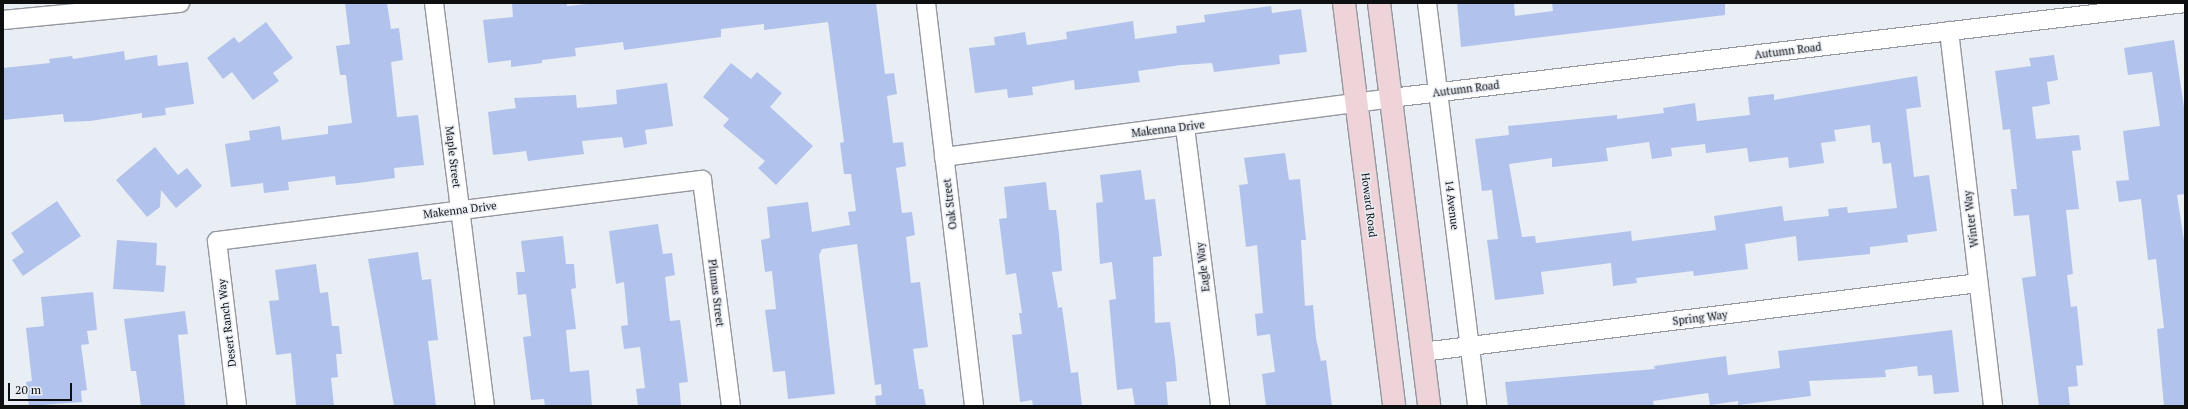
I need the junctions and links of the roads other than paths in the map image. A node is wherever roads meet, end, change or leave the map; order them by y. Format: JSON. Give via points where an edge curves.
{"nodes":[{"id":1,"x":180,"y":3,"type":"edge"},
{"id":2,"x":434,"y":3,"type":"edge"},
{"id":3,"x":926,"y":3,"type":"edge"},
{"id":4,"x":1344,"y":3,"type":"edge"},
{"id":5,"x":1379,"y":3,"type":"edge"},
{"id":6,"x":1427,"y":3,"type":"edge"},
{"id":7,"x":2185,"y":3,"type":"edge"},
{"id":8,"x":3,"y":20,"type":"edge"},
{"id":9,"x":1948,"y":31,"type":"junction"},
{"id":10,"x":1438,"y":92,"type":"junction"},
{"id":11,"x":1391,"y":98,"type":"junction"},
{"id":12,"x":1356,"y":103,"type":"junction"},
{"id":13,"x":1186,"y":127,"type":"junction"},
{"id":14,"x":944,"y":157,"type":"junction"},
{"id":15,"x":702,"y":180,"type":"joint"},
{"id":16,"x":460,"y":210,"type":"junction"},
{"id":17,"x":217,"y":241,"type":"joint"},
{"id":18,"x":1978,"y":283,"type":"junction"},
{"id":19,"x":1470,"y":347,"type":"junction"},
{"id":20,"x":1422,"y":352,"type":"junction"},
{"id":21,"x":237,"y":406,"type":"edge"},
{"id":22,"x":485,"y":406,"type":"edge"},
{"id":23,"x":731,"y":406,"type":"edge"},
{"id":24,"x":974,"y":406,"type":"edge"},
{"id":25,"x":1220,"y":406,"type":"edge"},
{"id":26,"x":1394,"y":406,"type":"edge"},
{"id":27,"x":1429,"y":406,"type":"edge"},
{"id":28,"x":1477,"y":406,"type":"edge"},
{"id":29,"x":1994,"y":406,"type":"edge"}],
"edges":[{"from":1,"to":8,"type":"street"},
{"from":2,"to":16,"type":"street","name":"Maple Street"},
{"from":3,"to":14,"type":"street","name":"Oak Street"},
{"from":4,"to":12,"type":"main road","name":"Howard Road"},
{"from":5,"to":11,"type":"main road"},
{"from":6,"to":10,"type":"street","name":"14 Avenue"},
{"from":7,"to":9,"type":"street","name":"Autumn Road"},
{"from":9,"to":10,"type":"street","name":"Autumn Road"},
{"from":9,"to":18,"type":"street","name":"Winter Way"},
{"from":10,"to":11,"type":"street","name":"Autumn Road"},
{"from":10,"to":19,"type":"street","name":"14 Avenue"},
{"from":11,"to":12,"type":"street","name":"Makenna Drive"},
{"from":11,"to":20,"type":"main road"},
{"from":12,"to":13,"type":"street","name":"Makenna Drive"},
{"from":12,"to":26,"type":"main road","name":"Howard Road"},
{"from":13,"to":14,"type":"street","name":"Makenna Drive"},
{"from":13,"to":25,"type":"street","name":"Eagle Way"},
{"from":14,"to":24,"type":"street","name":"Oak Street"},
{"from":15,"to":16,"type":"street","name":"Makenna Drive"},
{"from":15,"to":23,"type":"street","name":"Plumas Street"},
{"from":16,"to":17,"type":"street","name":"Makenna Drive"},
{"from":16,"to":22,"type":"street","name":"Maple Street"},
{"from":17,"to":21,"type":"street","name":"Desert Ranch Way"},
{"from":18,"to":19,"type":"street","name":"Spring Way"},
{"from":18,"to":29,"type":"street","name":"Winter Way"},
{"from":19,"to":20,"type":"street","name":"Spring Way"},
{"from":19,"to":28,"type":"street","name":"14 Avenue"},
{"from":20,"to":27,"type":"main road"}]}
